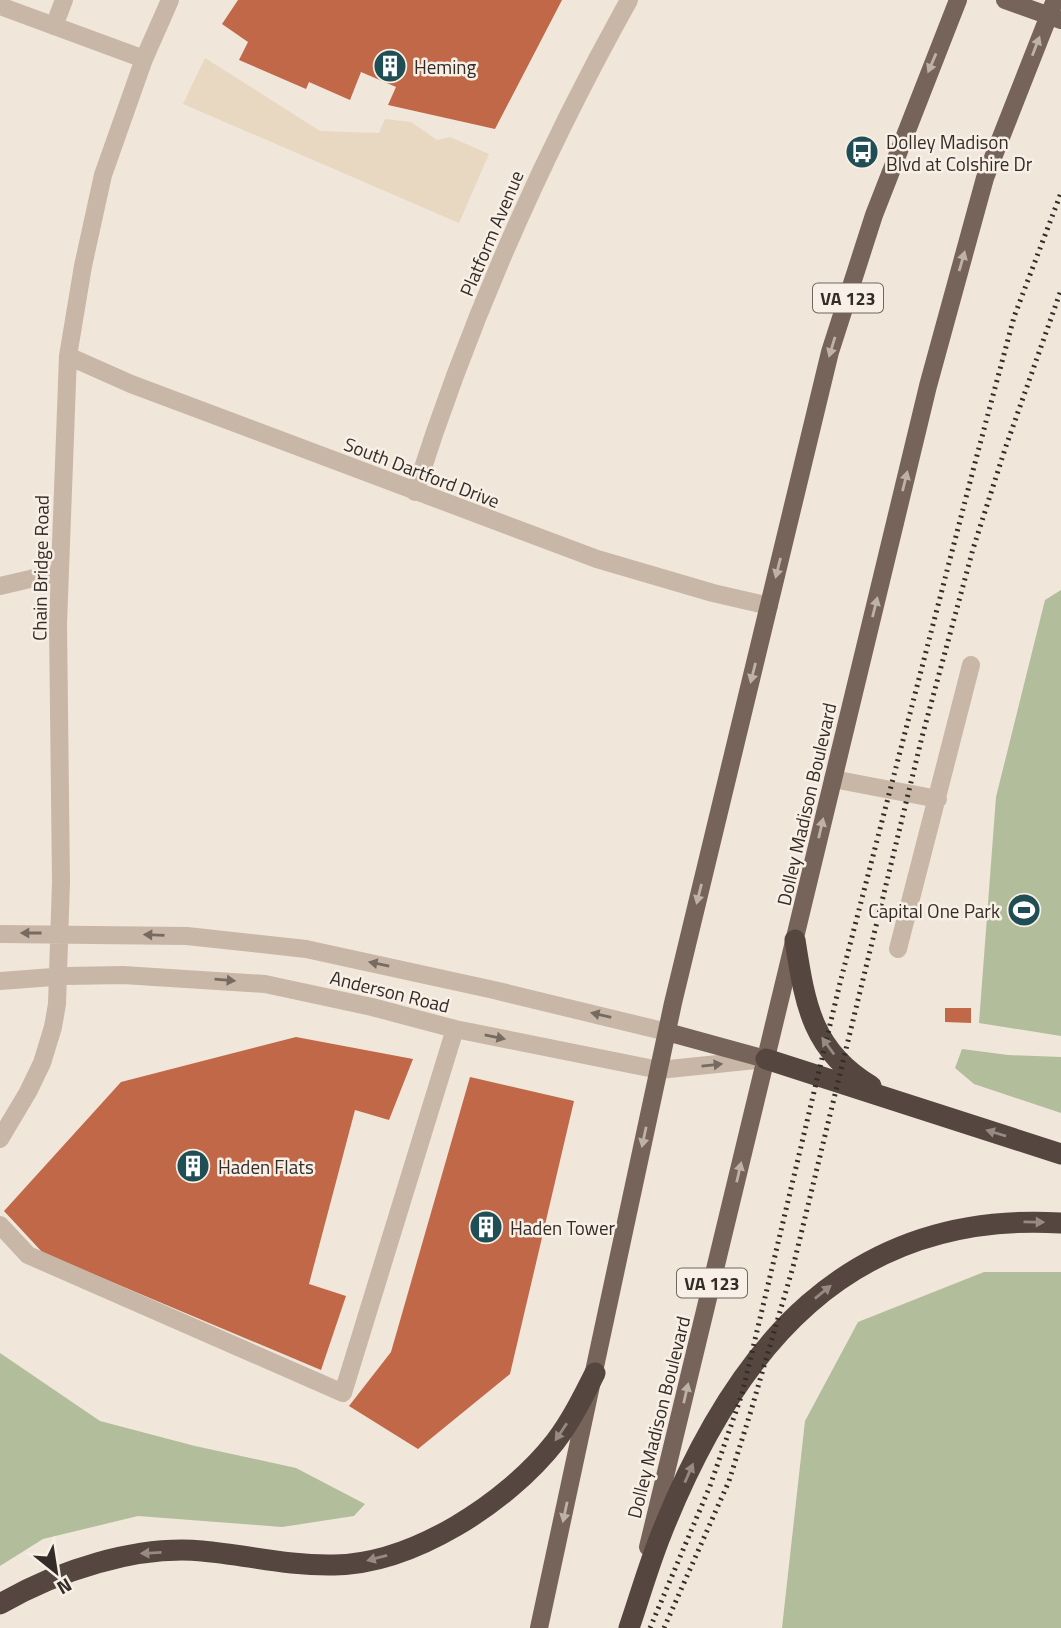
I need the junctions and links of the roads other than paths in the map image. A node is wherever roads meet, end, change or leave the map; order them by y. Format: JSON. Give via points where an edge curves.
{"nodes":[{"id":1,"x":64,"y":0,"type":"edge"},
{"id":2,"x":170,"y":0,"type":"edge"},
{"id":3,"x":629,"y":0,"type":"edge"},
{"id":4,"x":958,"y":0,"type":"edge"},
{"id":5,"x":1005,"y":0,"type":"edge"},
{"id":6,"x":0,"y":6,"type":"edge"},
{"id":7,"x":1055,"y":12,"type":"edge"},
{"id":8,"x":54,"y":26,"type":"junction"},
{"id":9,"x":144,"y":60,"type":"junction"},
{"id":10,"x":68,"y":356,"type":"junction"},
{"id":11,"x":415,"y":492,"type":"junction"},
{"id":12,"x":60,"y":572,"type":"junction"},
{"id":13,"x":0,"y":586,"type":"edge"},
{"id":14,"x":769,"y":606,"type":"junction"},
{"id":15,"x":971,"y":665,"type":"dead end"},
{"id":16,"x":833,"y":779,"type":"junction"},
{"id":17,"x":938,"y":799,"type":"junction"},
{"id":18,"x":0,"y":934,"type":"edge"},
{"id":19,"x":60,"y":934,"type":"junction"},
{"id":20,"x":795,"y":940,"type":"junction"},
{"id":21,"x":898,"y":949,"type":"dead end"},
{"id":22,"x":58,"y":976,"type":"junction"},
{"id":23,"x":0,"y":981,"type":"edge"},
{"id":24,"x":455,"y":1029,"type":"junction"},
{"id":25,"x":667,"y":1032,"type":"junction"},
{"id":26,"x":766,"y":1059,"type":"junction"},
{"id":27,"x":659,"y":1070,"type":"junction"},
{"id":28,"x":900,"y":1103,"type":"junction"},
{"id":29,"x":0,"y":1139,"type":"edge"},
{"id":30,"x":1061,"y":1154,"type":"edge"},
{"id":31,"x":1061,"y":1223,"type":"edge"},
{"id":32,"x":0,"y":1225,"type":"edge"},
{"id":33,"x":595,"y":1373,"type":"junction"},
{"id":34,"x":0,"y":1604,"type":"edge"},
{"id":35,"x":539,"y":1628,"type":"edge"},
{"id":36,"x":629,"y":1628,"type":"edge"}],
"edges":[{"from":1,"to":8,"type":"street"},
{"from":2,"to":9,"type":"street","name":"Chain Bridge Road"},
{"from":3,"to":11,"type":"street","name":"Platform Avenue","via":[[536,181],[473,329]]},
{"from":4,"to":14,"type":"main road","number":"VA 123","one_way":true,"via":[[874,215],[830,352]]},
{"from":5,"to":7,"type":"main road"},
{"from":6,"to":8,"type":"street"},
{"from":16,"to":7,"type":"main road","name":"Dolley Madison Boulevard","number":"VA 123","one_way":true,"via":[[928,386],[985,178]]},
{"from":8,"to":9,"type":"street"},
{"from":9,"to":10,"type":"street","name":"Chain Bridge Road","via":[[103,174]]},
{"from":10,"to":11,"type":"street","name":"South Dartford Drive"},
{"from":10,"to":12,"type":"street","name":"Chain Bridge Road"},
{"from":11,"to":14,"type":"street","name":"South Dartford Drive","via":[[597,559]]},
{"from":12,"to":13,"type":"street"},
{"from":12,"to":19,"type":"street","name":"Chain Bridge Road"},
{"from":14,"to":25,"type":"main road","number":"VA 123","one_way":true},
{"from":15,"to":17,"type":"street"},
{"from":16,"to":17,"type":"street"},
{"from":20,"to":16,"type":"main road","name":"Dolley Madison Boulevard","number":"VA 123","one_way":true},
{"from":17,"to":21,"type":"street"},
{"from":19,"to":18,"type":"street","name":"Anderson Road","one_way":true},
{"from":19,"to":22,"type":"street","name":"Chain Bridge Road"},
{"from":25,"to":19,"type":"street","name":"Anderson Road","one_way":true,"via":[[306,949],[187,936]]},
{"from":20,"to":26,"type":"main road","name":"Dolley Madison Boulevard","number":"VA 123"},
{"from":28,"to":20,"type":"highway","one_way":true,"via":[[845,1068],[827,1046],[804,999]]},
{"from":22,"to":23,"type":"street","name":"Anderson Road"},
{"from":22,"to":24,"type":"street","name":"Anderson Road","one_way":true,"via":[[265,984]]},
{"from":22,"to":29,"type":"street","name":"Chain Bridge Road","via":[[53,1027],[42,1063]]},
{"from":24,"to":27,"type":"street","name":"Anderson Road","one_way":true},
{"from":24,"to":32,"type":"street","via":[[343,1393],[28,1255]]},
{"from":25,"to":26,"type":"main road"},
{"from":25,"to":27,"type":"main road","number":"VA 123"},
{"from":27,"to":26,"type":"street","name":"Anderson Road","one_way":true},
{"from":26,"to":28,"type":"highway"},
{"from":36,"to":26,"type":"main road","name":"Dolley Madison Boulevard","number":"VA 123","one_way":true},
{"from":27,"to":33,"type":"main road","number":"VA 123","one_way":true},
{"from":30,"to":28,"type":"highway","one_way":true},
{"from":36,"to":31,"type":"highway","one_way":true,"via":[[662,1533],[698,1451],[772,1340],[803,1308],[878,1256],[922,1237],[1002,1222]]},
{"from":33,"to":34,"type":"highway","one_way":true,"via":[[561,1432],[528,1472],[461,1523],[424,1543],[375,1560],[336,1566],[201,1551],[140,1553],[81,1567]]},
{"from":33,"to":35,"type":"main road","number":"VA 123","one_way":true}]}
